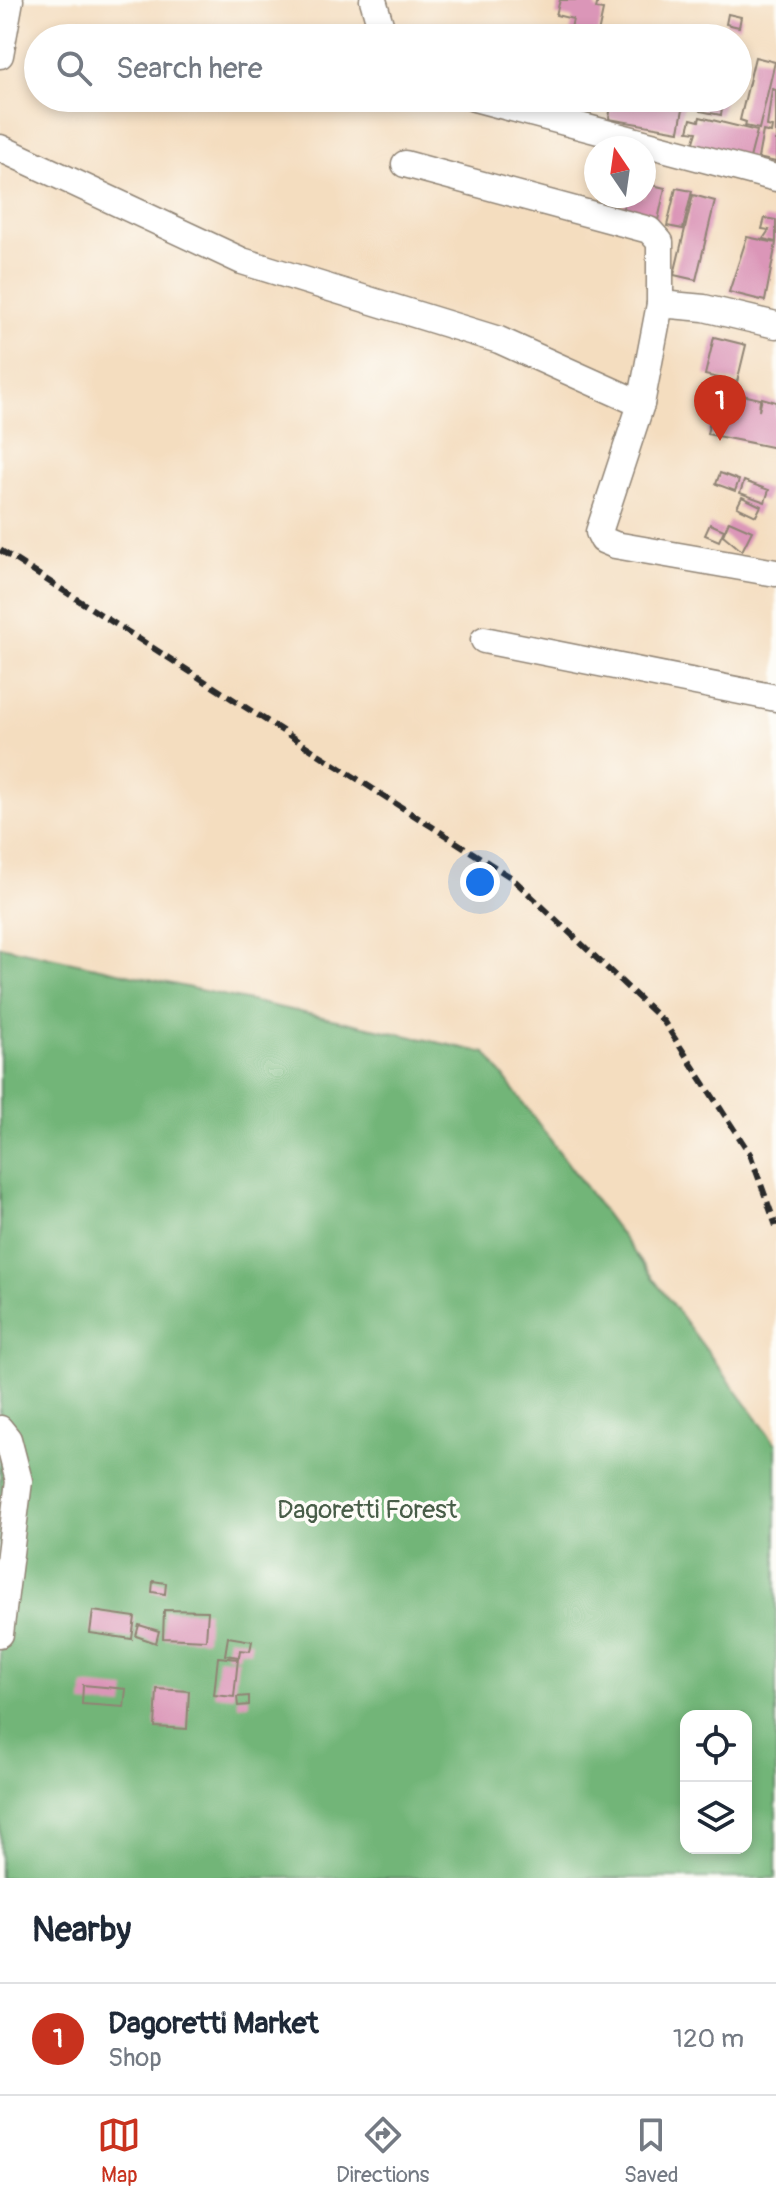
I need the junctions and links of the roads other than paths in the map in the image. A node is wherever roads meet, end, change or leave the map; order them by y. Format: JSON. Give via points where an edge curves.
{"nodes":[{"id":1,"x":10,"y":0,"type":"edge"},
{"id":2,"x":373,"y":0,"type":"edge"},
{"id":3,"x":380,"y":24,"type":"edge"},
{"id":4,"x":0,"y":55,"type":"edge"},
{"id":5,"x":527,"y":112,"type":"edge"},
{"id":6,"x":0,"y":148,"type":"edge"},
{"id":7,"x":405,"y":164,"type":"dead end"},
{"id":8,"x":776,"y":178,"type":"edge"},
{"id":9,"x":660,"y":304,"type":"junction"},
{"id":10,"x":776,"y":325,"type":"edge"},
{"id":11,"x":641,"y":404,"type":"junction"},
{"id":12,"x":776,"y":573,"type":"edge"},
{"id":13,"x":484,"y":640,"type":"dead end"},
{"id":14,"x":776,"y":698,"type":"edge"},
{"id":15,"x":0,"y":1429,"type":"edge"},
{"id":16,"x":0,"y":1634,"type":"edge"}],
"edges":[{"from":1,"to":4,"type":"street"},
{"from":2,"to":3,"type":"street"},
{"from":5,"to":8,"type":"street"},
{"from":6,"to":11,"type":"street","via":[[242,261],[499,340]]},
{"from":7,"to":9,"type":"street","via":[[649,230],[657,236],[662,254]]},
{"from":9,"to":10,"type":"street"},
{"from":9,"to":11,"type":"street"},
{"from":11,"to":12,"type":"street","via":[[601,522],[603,540]]},
{"from":13,"to":14,"type":"street"},
{"from":15,"to":16,"type":"street","via":[[8,1439],[19,1481]]}]}
